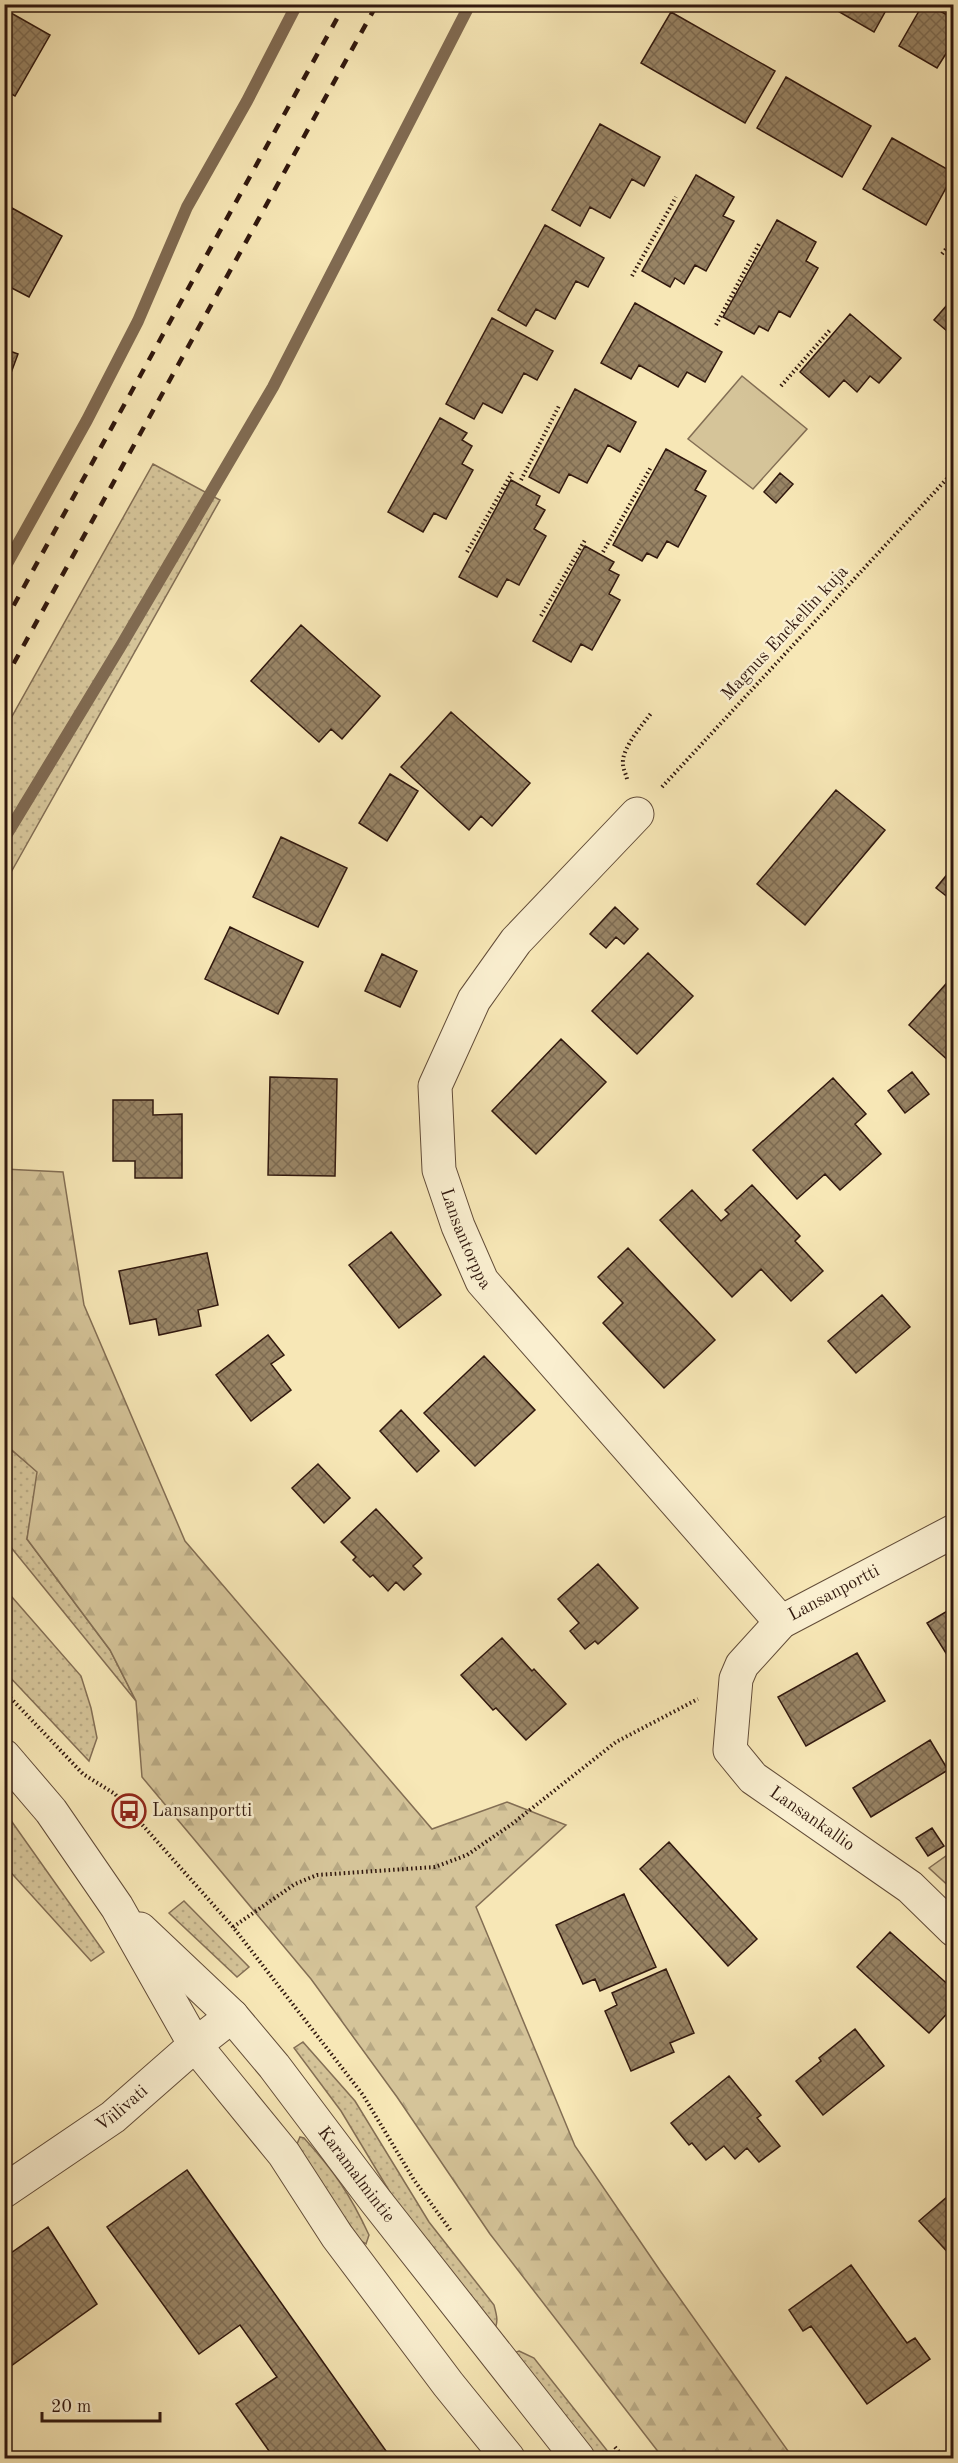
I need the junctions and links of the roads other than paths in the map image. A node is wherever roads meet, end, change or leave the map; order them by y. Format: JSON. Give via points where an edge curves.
{"nodes":[{"id":1,"x":637,"y":814,"type":"road end"},
{"id":2,"x":954,"y":1531,"type":"edge"},
{"id":3,"x":781,"y":1622,"type":"junction"},
{"id":4,"x":736,"y":1679,"type":"joint"},
{"id":5,"x":4,"y":1756,"type":"edge"},
{"id":6,"x":117,"y":1907,"type":"junction"},
{"id":7,"x":954,"y":1930,"type":"edge"},
{"id":8,"x":232,"y":2016,"type":"junction"},
{"id":9,"x":195,"y":2045,"type":"junction"},
{"id":10,"x":4,"y":2191,"type":"edge"},
{"id":11,"x":508,"y":2458,"type":"edge"},
{"id":12,"x":578,"y":2458,"type":"edge"}],
"edges":[{"from":1,"to":3,"type":"street","name":"Lansantorppa","via":[[516,941],[474,1000],[435,1086],[439,1170],[482,1281]]},
{"from":2,"to":3,"type":"street","name":"Lansanportti"},
{"from":3,"to":4,"type":"street","name":"Lansanportti","via":[[742,1665]]},
{"from":4,"to":7,"type":"street","name":"Lansankallio","via":[[730,1750],[753,1778],[910,1887]]},
{"from":5,"to":6,"type":"street","name":"Karamalmintie","via":[[51,1811]]},
{"from":6,"to":8,"type":"street","name":"Karamalmintie"},
{"from":6,"to":9,"type":"street","name":"Karamalmintie"},
{"from":8,"to":9,"type":"street","name":"Viilivati"},
{"from":8,"to":12,"type":"street","name":"Karamalmintie"},
{"from":9,"to":10,"type":"street","name":"Viilivati","via":[[113,2117]]},
{"from":9,"to":11,"type":"street","name":"Karamalmintie","via":[[284,2154],[337,2236]]}]}
